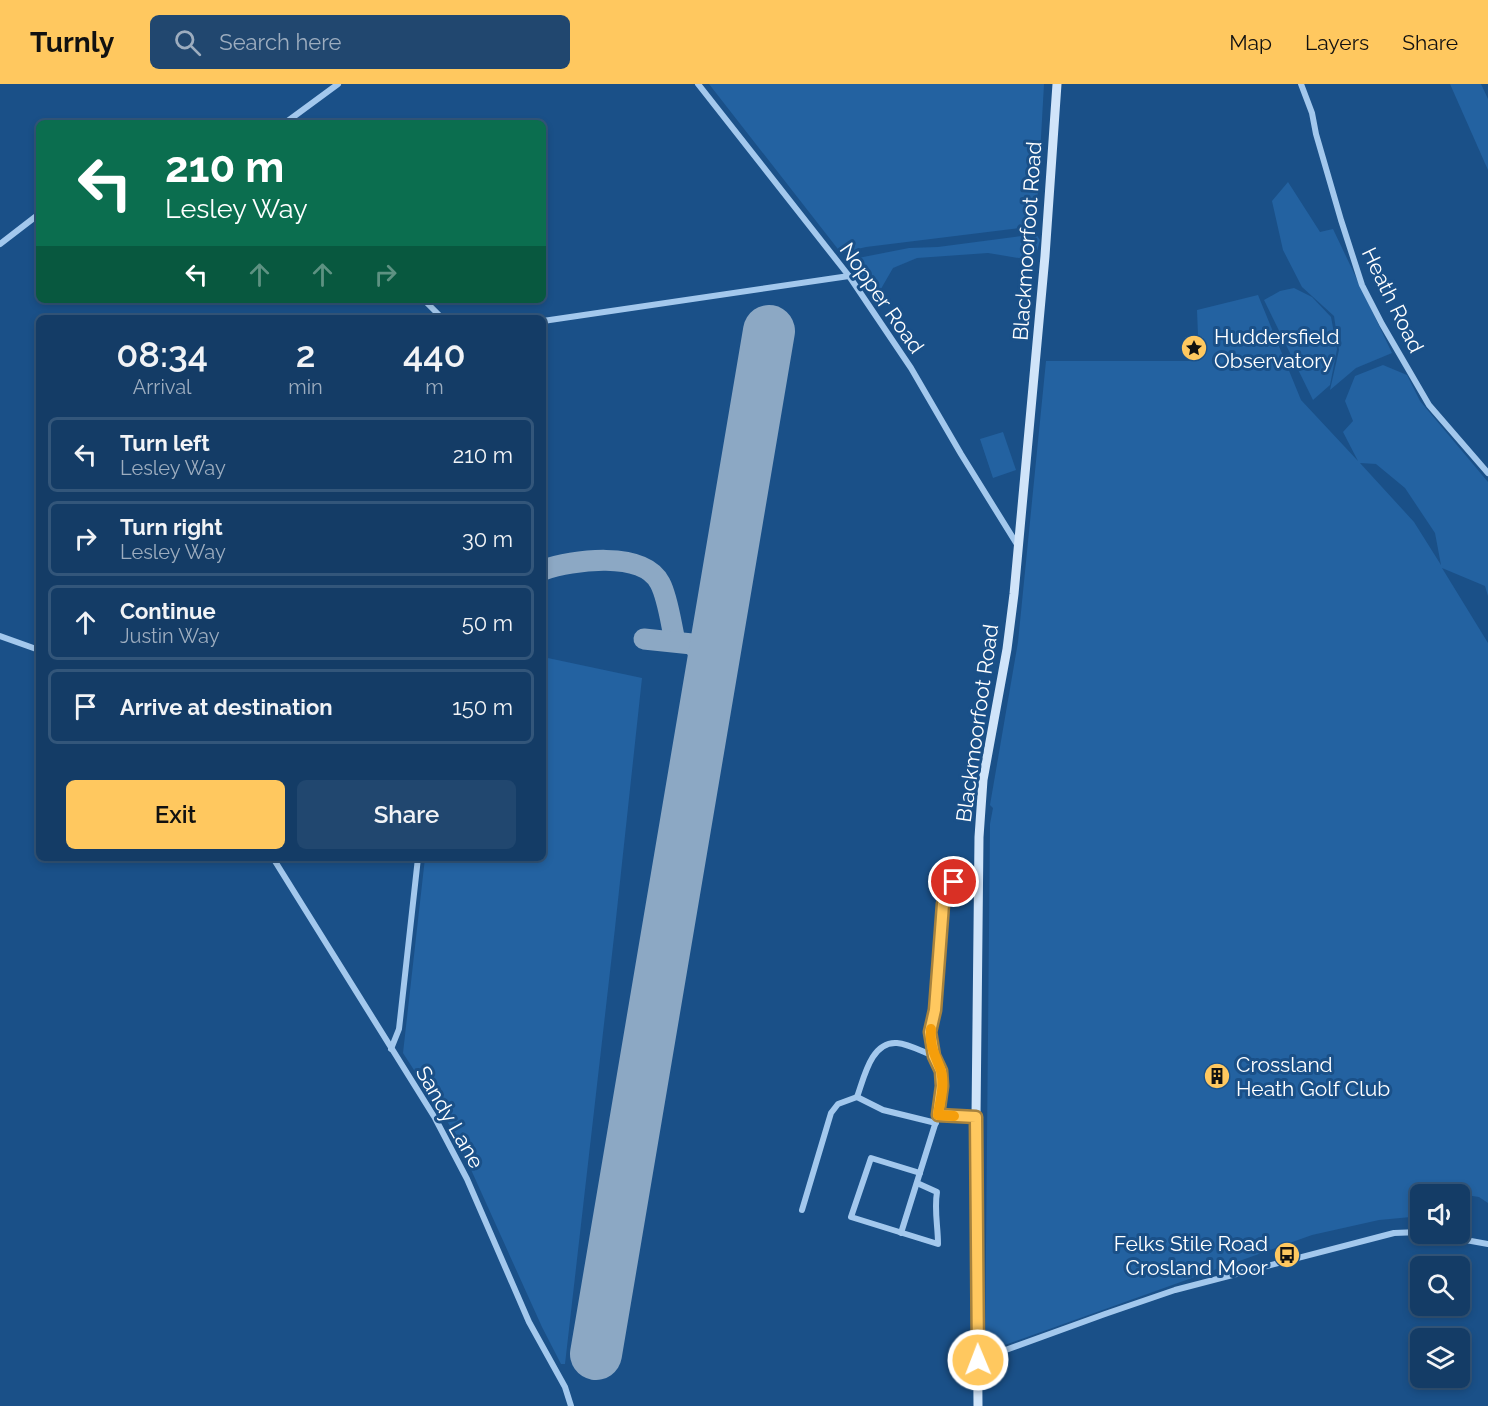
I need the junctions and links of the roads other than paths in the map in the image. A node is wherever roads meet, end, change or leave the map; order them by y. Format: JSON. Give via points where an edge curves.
{"nodes":[{"id":1,"x":338,"y":84,"type":"edge"},
{"id":2,"x":698,"y":84,"type":"edge"},
{"id":3,"x":1057,"y":84,"type":"edge"},
{"id":4,"x":1301,"y":84,"type":"edge"},
{"id":5,"x":289,"y":120,"type":"edge"},
{"id":6,"x":36,"y":216,"type":"edge"},
{"id":7,"x":0,"y":244,"type":"edge"},
{"id":8,"x":849,"y":276,"type":"junction"},
{"id":9,"x":427,"y":303,"type":"edge"},
{"id":10,"x":439,"y":315,"type":"edge"},
{"id":11,"x":546,"y":321,"type":"edge"},
{"id":12,"x":1488,"y":473,"type":"edge"},
{"id":13,"x":1018,"y":546,"type":"junction"},
{"id":14,"x":0,"y":636,"type":"edge"},
{"id":15,"x":36,"y":649,"type":"edge"},
{"id":16,"x":275,"y":861,"type":"edge"},
{"id":17,"x":418,"y":861,"type":"edge"},
{"id":18,"x":954,"y":882,"type":"dead end"},
{"id":19,"x":391,"y":1049,"type":"junction"},
{"id":20,"x":934,"y":1056,"type":"junction"},
{"id":21,"x":857,"y":1097,"type":"junction"},
{"id":22,"x":938,"y":1115,"type":"junction"},
{"id":23,"x":976,"y":1117,"type":"junction"},
{"id":24,"x":936,"y":1123,"type":"junction"},
{"id":25,"x":920,"y":1173,"type":"junction"},
{"id":26,"x":917,"y":1183,"type":"junction"},
{"id":27,"x":802,"y":1210,"type":"dead end"},
{"id":28,"x":1410,"y":1232,"type":"edge"},
{"id":29,"x":901,"y":1233,"type":"junction"},
{"id":30,"x":1470,"y":1241,"type":"edge"},
{"id":31,"x":1488,"y":1244,"type":"edge"},
{"id":32,"x":978,"y":1360,"type":"junction"},
{"id":33,"x":571,"y":1406,"type":"edge"},
{"id":34,"x":978,"y":1406,"type":"edge"}],
"edges":[{"from":1,"to":5,"type":"street"},
{"from":2,"to":8,"type":"street","name":"Nopper Road"},
{"from":3,"to":13,"type":"street","name":"Blackmoorfoot Road","via":[[1046,256]]},
{"from":4,"to":12,"type":"street","name":"Heath Road","via":[[1362,285],[1429,405]]},
{"from":6,"to":7,"type":"street"},
{"from":8,"to":11,"type":"street"},
{"from":8,"to":13,"type":"street","name":"Nopper Road","via":[[911,368]]},
{"from":9,"to":10,"type":"street"},
{"from":13,"to":23,"type":"street","name":"Blackmoorfoot Road","via":[[1010,634],[983,780]]},
{"from":14,"to":15,"type":"street"},
{"from":16,"to":19,"type":"street","name":"Sandy Lane"},
{"from":17,"to":19,"type":"street","via":[[399,1029]]},
{"from":18,"to":20,"type":"street","via":[[943,904],[930,1032]]},
{"from":19,"to":33,"type":"street","name":"Sandy Lane","via":[[435,1118],[467,1179],[529,1322],[565,1387]]},
{"from":20,"to":21,"type":"street","via":[[900,1043],[889,1044],[869,1063]]},
{"from":20,"to":22,"type":"street","via":[[941,1071]]},
{"from":21,"to":24,"type":"street","via":[[883,1110]]},
{"from":21,"to":27,"type":"street","via":[[838,1104],[831,1113]]},
{"from":22,"to":23,"type":"street"},
{"from":22,"to":24,"type":"street"},
{"from":23,"to":32,"type":"street","name":"Blackmoorfoot Road"},
{"from":24,"to":25,"type":"street"},
{"from":25,"to":26,"type":"street"},
{"from":25,"to":29,"type":"street","via":[[871,1158],[851,1217]]},
{"from":26,"to":29,"type":"street"},
{"from":26,"to":29,"type":"street","via":[[937,1192],[934,1210],[938,1244]]},
{"from":28,"to":32,"type":"street","via":[[1394,1233],[1175,1290]]},
{"from":30,"to":31,"type":"street"},
{"from":32,"to":34,"type":"street","name":"Blackmoorfoot Road"}]}
